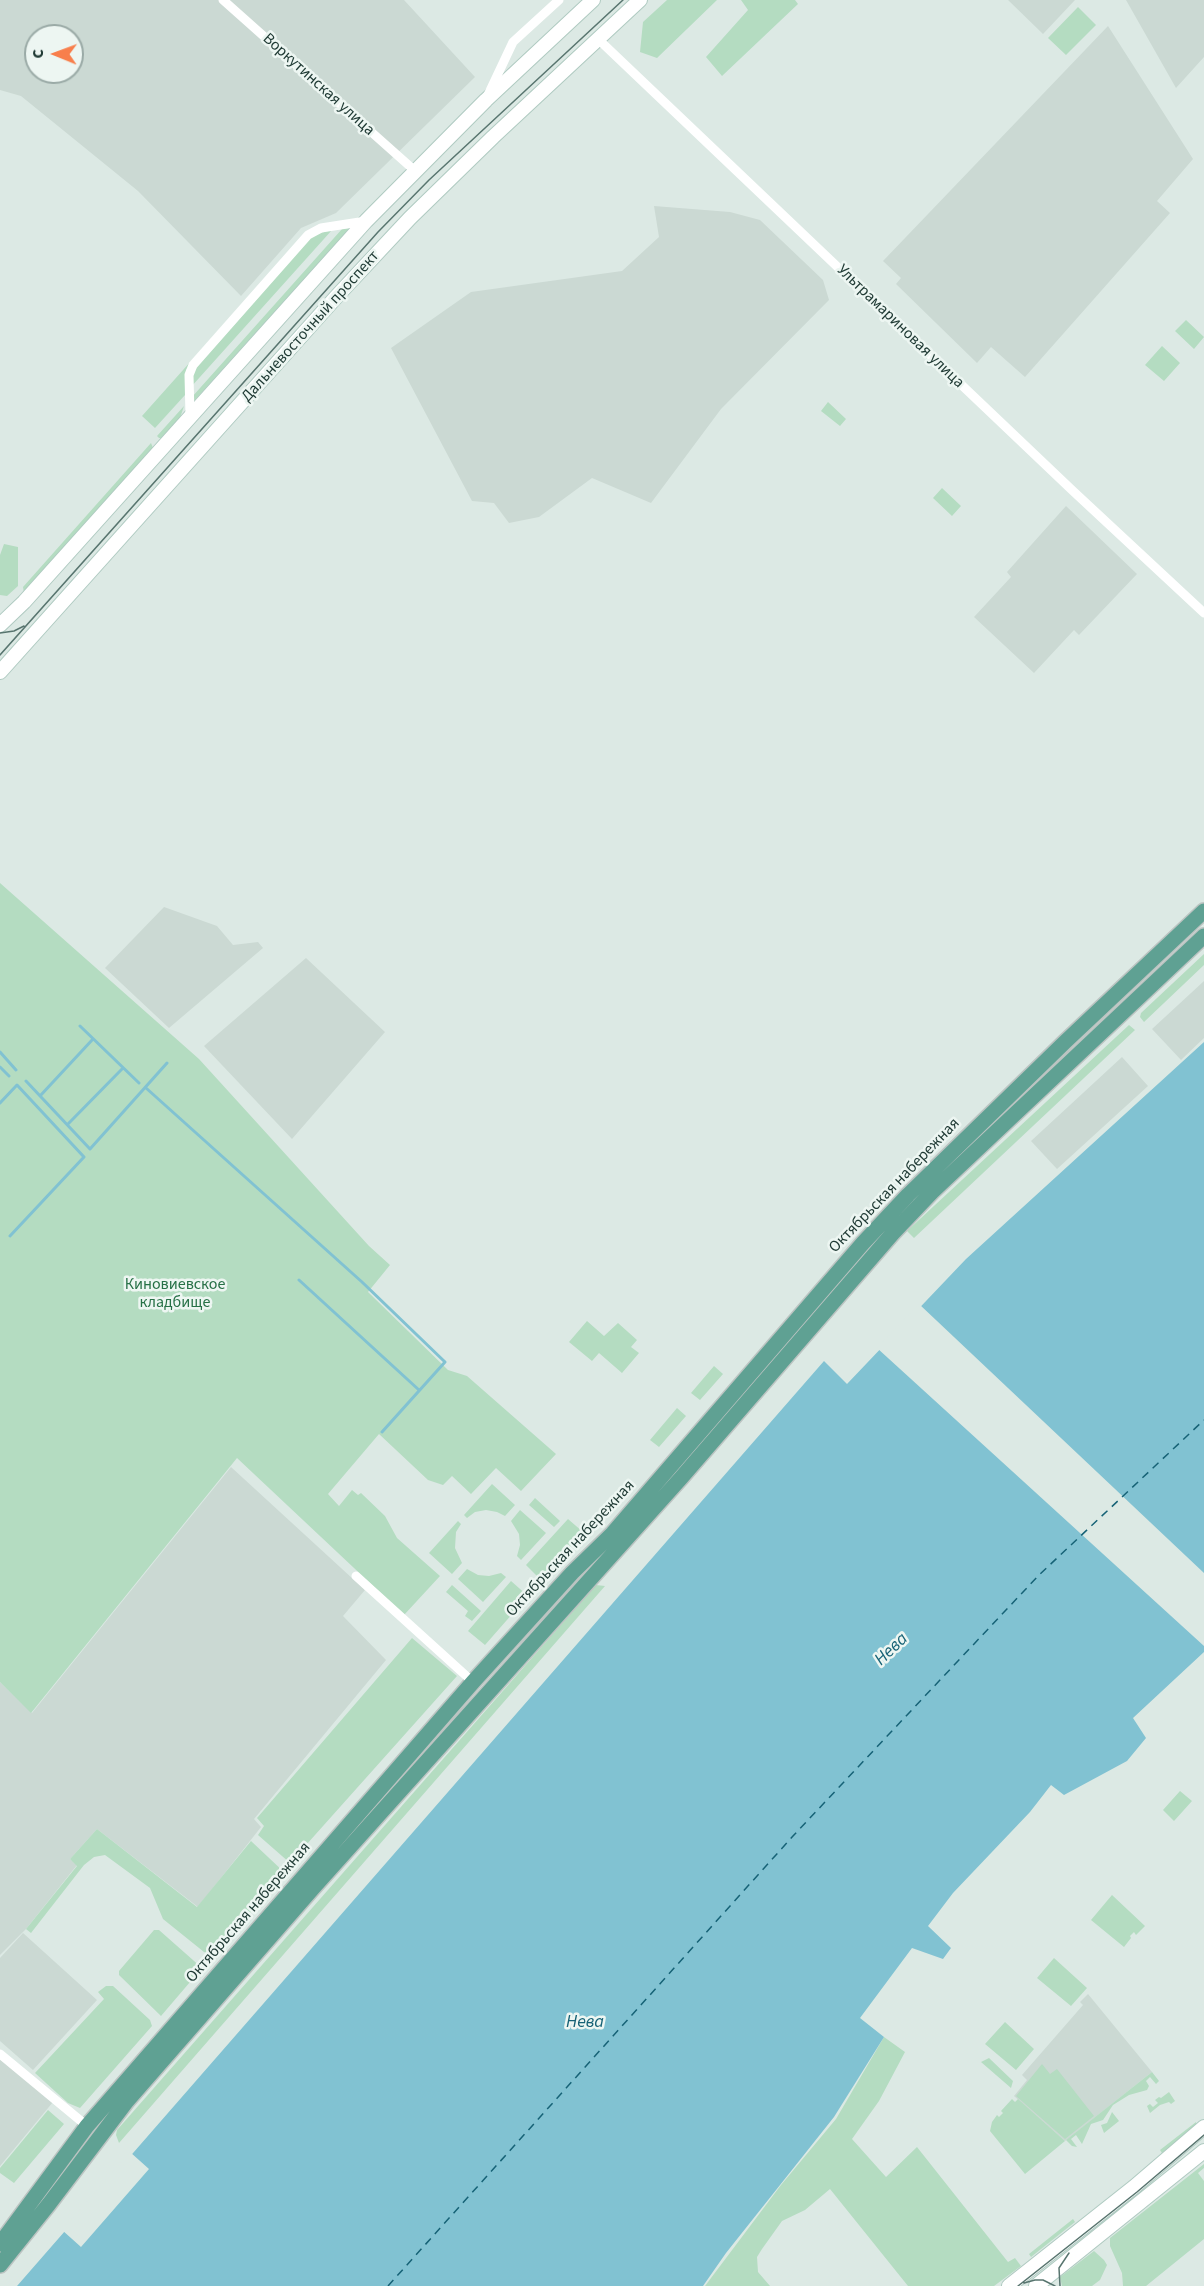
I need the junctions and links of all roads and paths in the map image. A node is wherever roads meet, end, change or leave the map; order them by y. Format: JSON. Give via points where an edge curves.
{"nodes":[{"id":1,"x":223,"y":0,"type":"edge"},
{"id":2,"x":559,"y":0,"type":"edge"},
{"id":3,"x":593,"y":0,"type":"edge"},
{"id":4,"x":640,"y":0,"type":"edge"},
{"id":5,"x":598,"y":39,"type":"junction"},
{"id":6,"x":486,"y":100,"type":"junction"},
{"id":7,"x":414,"y":170,"type":"junction"},
{"id":8,"x":366,"y":221,"type":"junction"},
{"id":9,"x":190,"y":416,"type":"junction"},
{"id":10,"x":1204,"y":613,"type":"edge"},
{"id":11,"x":0,"y":625,"type":"edge"},
{"id":12,"x":0,"y":672,"type":"edge"},
{"id":13,"x":1204,"y":910,"type":"edge"},
{"id":14,"x":1204,"y":936,"type":"edge"},
{"id":15,"x":356,"y":1576,"type":"dead end"},
{"id":16,"x":473,"y":1682,"type":"junction"},
{"id":17,"x":0,"y":2054,"type":"edge"},
{"id":18,"x":87,"y":2126,"type":"junction"},
{"id":19,"x":1204,"y":2127,"type":"edge"},
{"id":20,"x":1204,"y":2151,"type":"edge"},
{"id":21,"x":0,"y":2244,"type":"edge"},
{"id":22,"x":0,"y":2265,"type":"edge"},
{"id":23,"x":1009,"y":2286,"type":"edge"},
{"id":24,"x":1036,"y":2286,"type":"edge"}],
"edges":[{"from":1,"to":7,"type":"street","name":"Воркутинская улица"},
{"from":2,"to":6,"type":"street","via":[[513,42]]},
{"from":3,"to":6,"type":"main road","name":"Дальневосточный проспект"},
{"from":4,"to":5,"type":"main road","name":"Дальневосточный проспект"},
{"from":5,"to":10,"type":"street","name":"Ультрамариновая улица"},
{"from":5,"to":12,"type":"main road","name":"Дальневосточный проспект","via":[[398,231]]},
{"from":6,"to":7,"type":"main road","name":"Дальневосточный проспект"},
{"from":7,"to":8,"type":"main road","name":"Дальневосточный проспект"},
{"from":8,"to":9,"type":"main road","name":"Дальневосточный проспект"},
{"from":8,"to":9,"type":"street","via":[[321,228],[308,235],[192,365]]},
{"from":9,"to":11,"type":"main road","name":"Дальневосточный проспект"},
{"from":13,"to":16,"type":"main road","name":"Октябрьская набережная","via":[[908,1195],[808,1305],[613,1533]]},
{"from":14,"to":22,"type":"main road","name":"Октябрьская набережная","via":[[892,1233],[681,1478],[127,2101]]},
{"from":15,"to":16,"type":"street"},
{"from":16,"to":18,"type":"main road","name":"Октябрьская набережная"},
{"from":17,"to":18,"type":"street"},
{"from":18,"to":21,"type":"main road","name":"Октябрьская набережная"},
{"from":19,"to":23,"type":"main road"},
{"from":20,"to":24,"type":"main road"}]}
